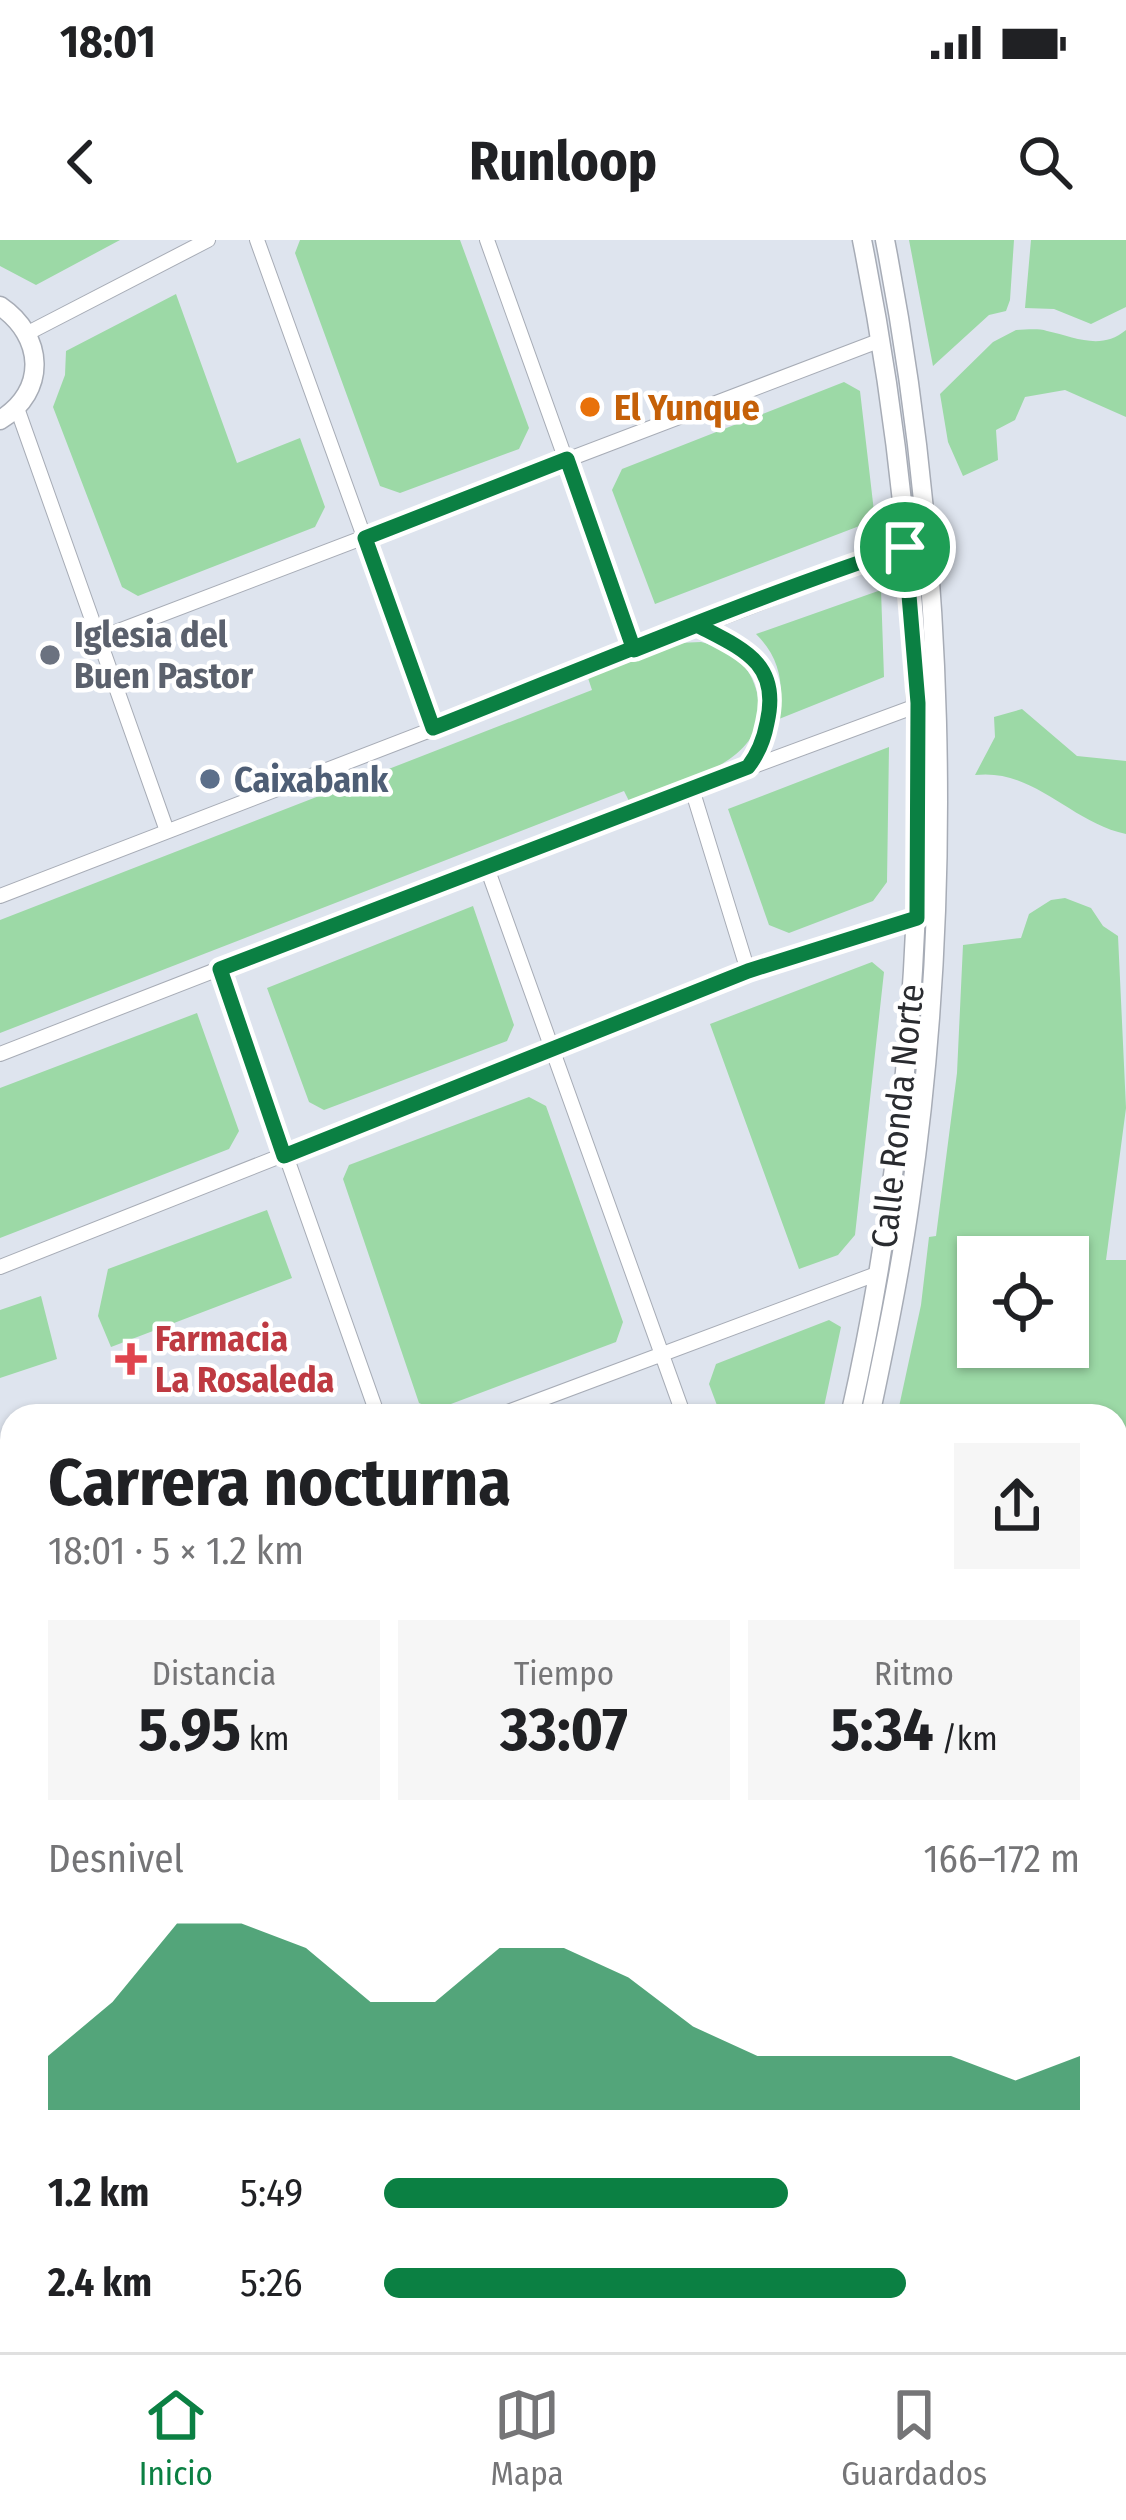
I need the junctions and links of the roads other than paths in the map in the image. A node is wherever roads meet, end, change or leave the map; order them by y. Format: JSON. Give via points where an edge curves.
{"nodes":[{"id":1,"x":208,"y":240,"type":"edge"},
{"id":2,"x":257,"y":240,"type":"edge"},
{"id":3,"x":487,"y":240,"type":"edge"},
{"id":4,"x":862,"y":240,"type":"edge"},
{"id":5,"x":885,"y":240,"type":"edge"},
{"id":6,"x":0,"y":305,"type":"edge"},
{"id":7,"x":28,"y":333,"type":"junction"},
{"id":8,"x":881,"y":340,"type":"junction"},
{"id":9,"x":17,"y":408,"type":"junction"},
{"id":10,"x":0,"y":420,"type":"edge"},
{"id":11,"x":567,"y":459,"type":"junction"},
{"id":12,"x":365,"y":538,"type":"junction"},
{"id":13,"x":905,"y":547,"type":"junction"},
{"id":14,"x":697,"y":625,"type":"junction"},
{"id":15,"x":100,"y":638,"type":"junction"},
{"id":16,"x":634,"y":650,"type":"junction"},
{"id":17,"x":926,"y":701,"type":"junction"},
{"id":18,"x":433,"y":728,"type":"junction"},
{"id":19,"x":748,"y":767,"type":"junction"},
{"id":20,"x":692,"y":789,"type":"junction"},
{"id":21,"x":167,"y":831,"type":"junction"},
{"id":22,"x":486,"y":865,"type":"junction"},
{"id":23,"x":0,"y":896,"type":"edge"},
{"id":24,"x":917,"y":918,"type":"junction"},
{"id":25,"x":220,"y":969,"type":"junction"},
{"id":26,"x":748,"y":971,"type":"junction"},
{"id":27,"x":551,"y":1051,"type":"junction"},
{"id":28,"x":0,"y":1054,"type":"edge"},
{"id":29,"x":284,"y":1156,"type":"junction"},
{"id":30,"x":0,"y":1267,"type":"edge"},
{"id":31,"x":879,"y":1273,"type":"junction"},
{"id":32,"x":661,"y":1352,"type":"junction"},
{"id":33,"x":374,"y":1404,"type":"edge"},
{"id":34,"x":527,"y":1404,"type":"edge"},
{"id":35,"x":680,"y":1404,"type":"edge"},
{"id":36,"x":852,"y":1404,"type":"edge"},
{"id":37,"x":872,"y":1404,"type":"edge"}],
"edges":[{"from":1,"to":7,"type":"street"},
{"from":2,"to":12,"type":"street"},
{"from":3,"to":11,"type":"street"},
{"from":4,"to":8,"type":"street","name":"Calle Ronda Norte"},
{"from":5,"to":17,"type":"street","name":"Calle Ronda Norte","via":[[924,512]]},
{"from":6,"to":7,"type":"street"},
{"from":7,"to":9,"type":"street","via":[[33,380]]},
{"from":8,"to":11,"type":"street"},
{"from":8,"to":13,"type":"street","name":"Calle Ronda Norte"},
{"from":9,"to":10,"type":"street"},
{"from":9,"to":15,"type":"street"},
{"from":11,"to":12,"type":"street"},
{"from":11,"to":16,"type":"street"},
{"from":12,"to":15,"type":"street"},
{"from":12,"to":18,"type":"street"},
{"from":13,"to":14,"type":"street"},
{"from":13,"to":17,"type":"street","name":"Calle Ronda Norte"},
{"from":14,"to":16,"type":"street"},
{"from":14,"to":19,"type":"street","via":[[755,659],[768,678],[765,733]]},
{"from":15,"to":21,"type":"street"},
{"from":16,"to":18,"type":"street"},
{"from":17,"to":19,"type":"street"},
{"from":17,"to":24,"type":"street","name":"Calle Ronda Norte"},
{"from":17,"to":37,"type":"street","name":"Calle Ronda Norte","via":[[933,972],[910,1202]]},
{"from":18,"to":21,"type":"street"},
{"from":19,"to":20,"type":"street"},
{"from":20,"to":22,"type":"street"},
{"from":20,"to":26,"type":"street"},
{"from":21,"to":23,"type":"street"},
{"from":22,"to":25,"type":"street"},
{"from":22,"to":27,"type":"street"},
{"from":24,"to":26,"type":"street"},
{"from":24,"to":31,"type":"street","name":"Calle Ronda Norte","via":[[903,1108]]},
{"from":25,"to":28,"type":"street"},
{"from":25,"to":29,"type":"street"},
{"from":26,"to":27,"type":"street"},
{"from":27,"to":29,"type":"street"},
{"from":27,"to":32,"type":"street"},
{"from":29,"to":30,"type":"street"},
{"from":29,"to":33,"type":"street"},
{"from":31,"to":32,"type":"street"},
{"from":31,"to":36,"type":"street","name":"Calle Ronda Norte"},
{"from":32,"to":34,"type":"street"},
{"from":32,"to":35,"type":"street"}]}
